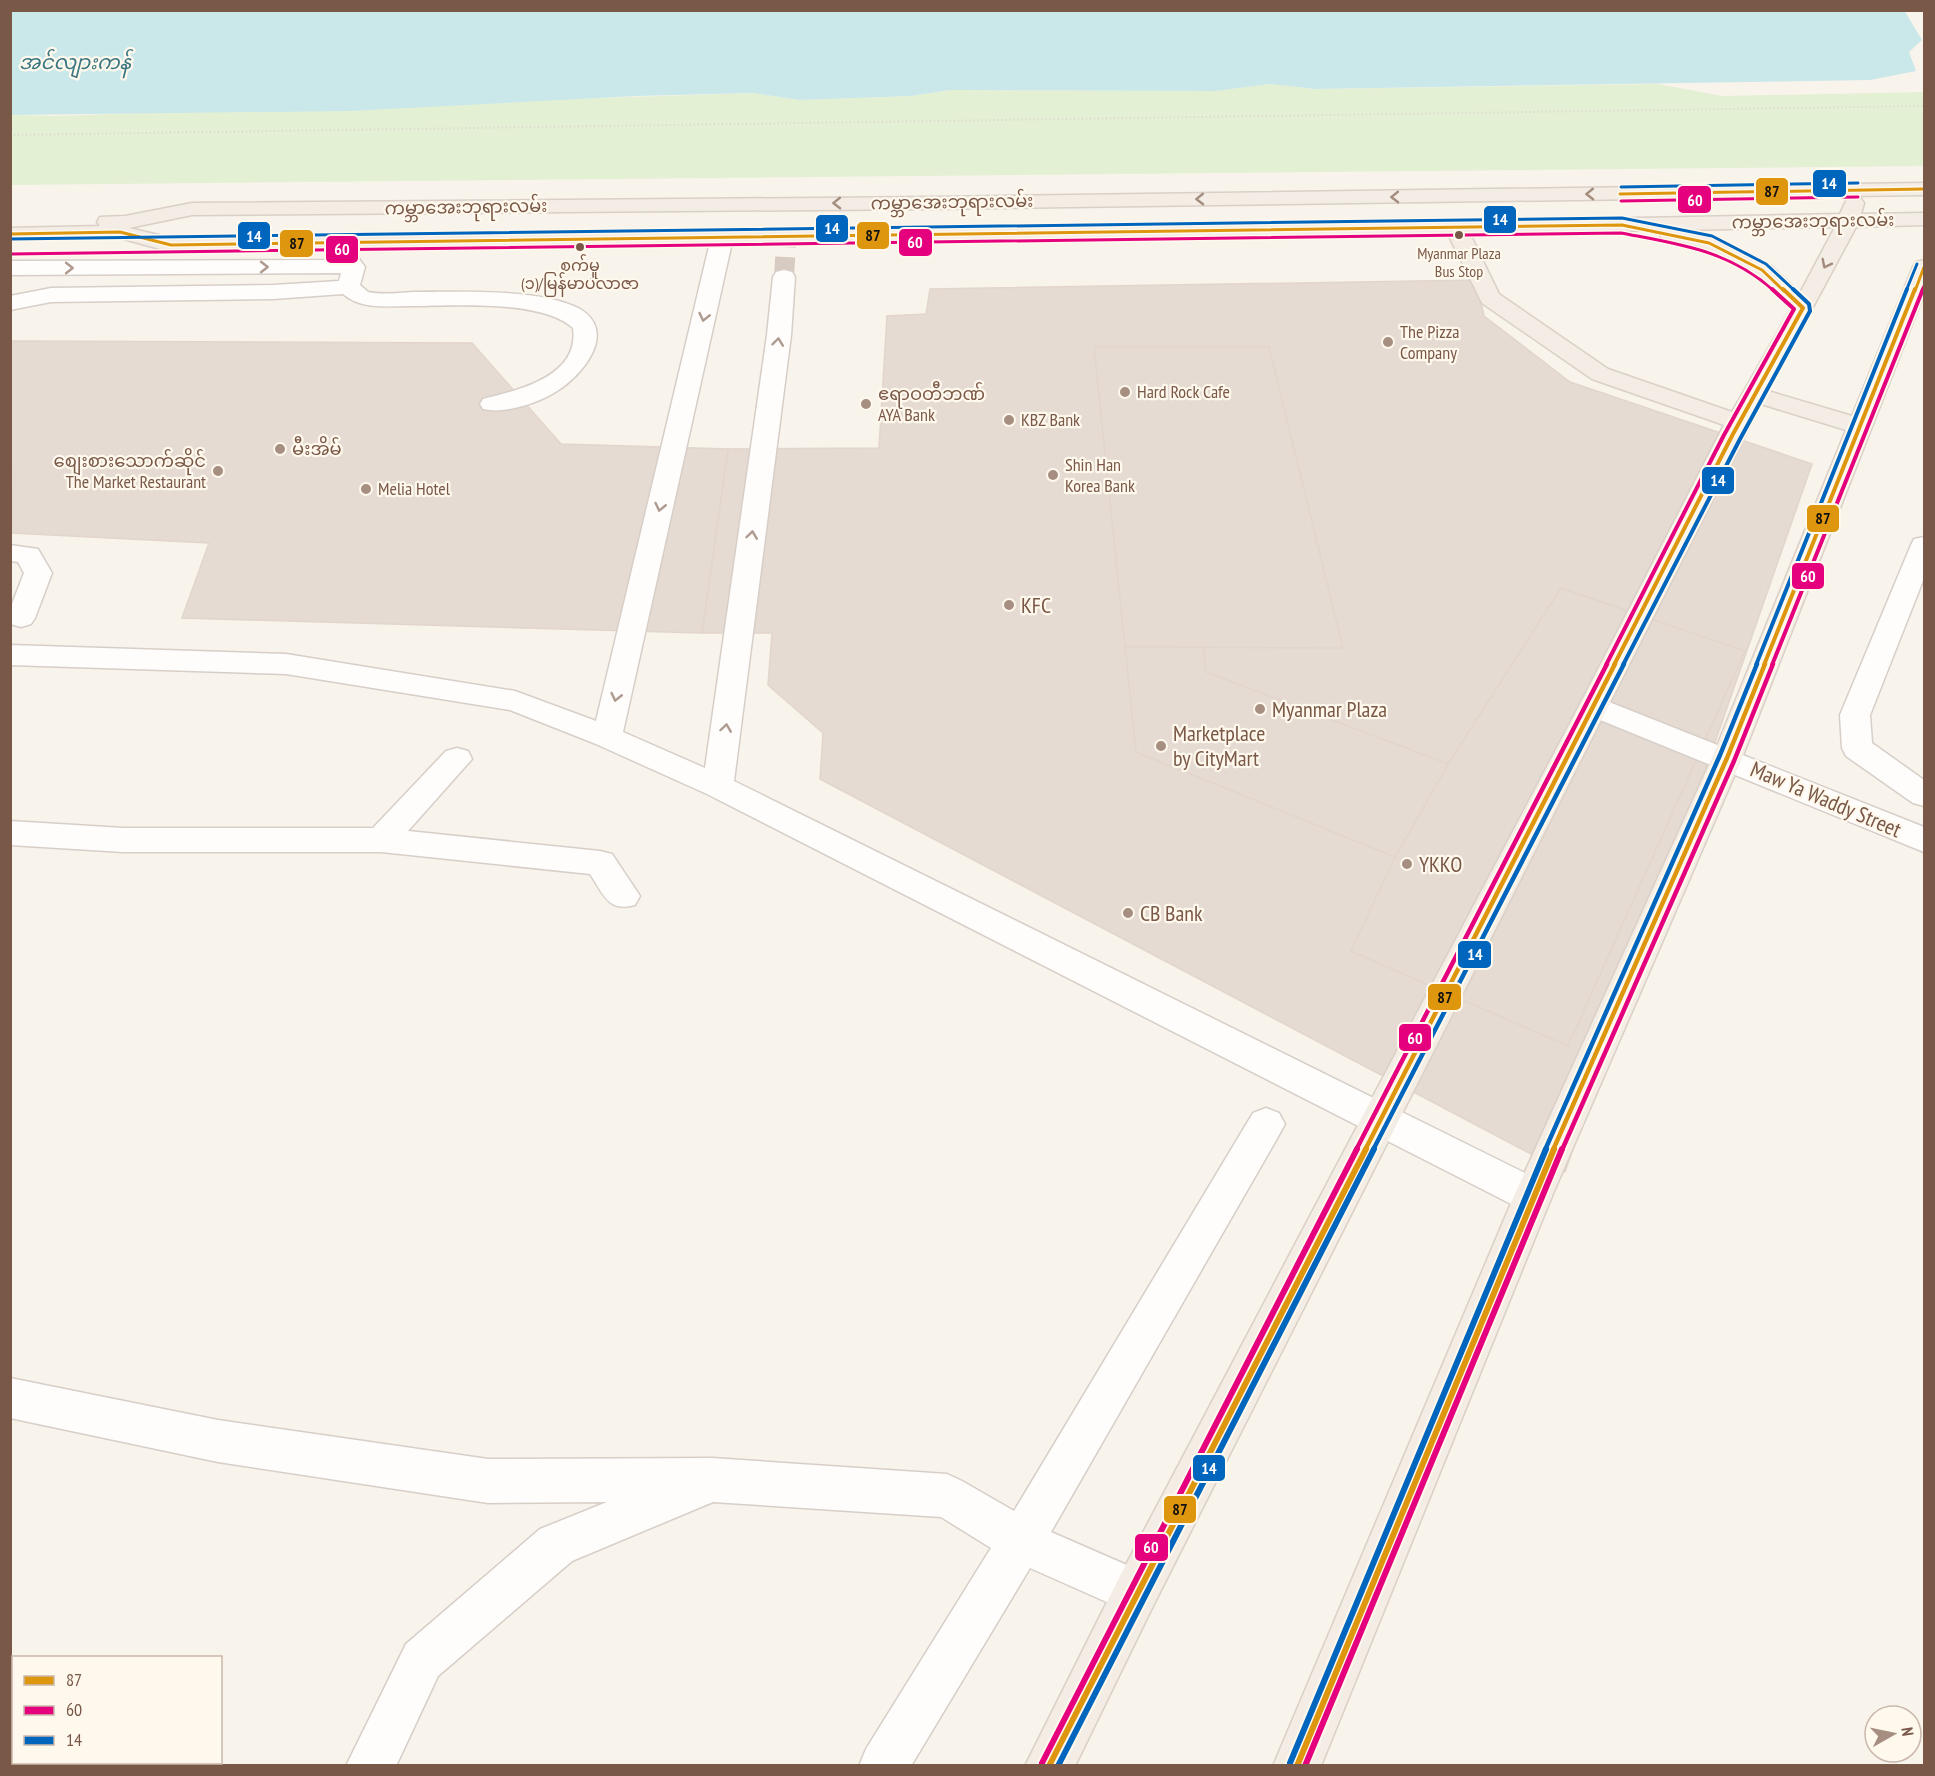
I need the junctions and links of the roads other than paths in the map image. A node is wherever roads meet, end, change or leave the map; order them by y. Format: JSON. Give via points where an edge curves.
{"nodes":[{"id":1,"x":1924,"y":189,"type":"edge"},
{"id":2,"x":1858,"y":190,"type":"junction"},
{"id":3,"x":192,"y":209,"type":"junction"},
{"id":4,"x":90,"y":211,"type":"dead end"},
{"id":5,"x":1924,"y":219,"type":"edge"},
{"id":6,"x":1849,"y":220,"type":"junction"},
{"id":7,"x":10,"y":224,"type":"edge"},
{"id":8,"x":1622,"y":225,"type":"junction"},
{"id":9,"x":1456,"y":228,"type":"junction"},
{"id":10,"x":10,"y":234,"type":"edge"},
{"id":11,"x":336,"y":243,"type":"junction"},
{"id":12,"x":171,"y":245,"type":"junction"},
{"id":13,"x":720,"y":246,"type":"junction"},
{"id":14,"x":10,"y":247,"type":"edge"},
{"id":15,"x":1924,"y":267,"type":"edge"},
{"id":16,"x":10,"y":268,"type":"edge"},
{"id":17,"x":351,"y":277,"type":"junction"},
{"id":18,"x":784,"y":277,"type":"tunnel mouth"},
{"id":19,"x":10,"y":303,"type":"edge"},
{"id":20,"x":1803,"y":308,"type":"junction"},
{"id":21,"x":492,"y":404,"type":"dead end"},
{"id":22,"x":1746,"y":408,"type":"junction"},
{"id":23,"x":1861,"y":427,"type":"junction"},
{"id":24,"x":1924,"y":545,"type":"edge"},
{"id":25,"x":10,"y":554,"type":"edge"},
{"id":26,"x":21,"y":618,"type":"dead end"},
{"id":27,"x":10,"y":655,"type":"edge"},
{"id":28,"x":1594,"y":706,"type":"junction"},
{"id":29,"x":607,"y":737,"type":"junction"},
{"id":30,"x":1727,"y":758,"type":"junction"},
{"id":31,"x":457,"y":759,"type":"dead end"},
{"id":32,"x":718,"y":786,"type":"junction"},
{"id":33,"x":1924,"y":795,"type":"edge"},
{"id":34,"x":10,"y":833,"type":"edge"},
{"id":35,"x":381,"y":840,"type":"junction"},
{"id":36,"x":1924,"y":840,"type":"edge"},
{"id":37,"x":622,"y":896,"type":"dead end"},
{"id":38,"x":1380,"y":1120,"type":"junction"},
{"id":39,"x":1266,"y":1124,"type":"dead end"},
{"id":40,"x":1533,"y":1196,"type":"junction"},
{"id":41,"x":10,"y":1398,"type":"edge"},
{"id":42,"x":712,"y":1480,"type":"junction"},
{"id":43,"x":1021,"y":1541,"type":"junction"},
{"id":44,"x":1136,"y":1592,"type":"junction"},
{"id":45,"x":370,"y":1766,"type":"edge"},
{"id":46,"x":883,"y":1766,"type":"edge"},
{"id":47,"x":1049,"y":1766,"type":"edge"},
{"id":48,"x":1297,"y":1766,"type":"edge"}],
"edges":[{"from":1,"to":2,"type":"main road","name":"ကမ္ဘာအေးဘုရားလမ်း"},
{"from":2,"to":3,"type":"main road","name":"ကမ္ဘာအေးဘုရားလမ်း","one_way":true},
{"from":2,"to":6,"type":"main road"},
{"from":3,"to":4,"type":"main road"},
{"from":3,"to":7,"type":"main road","name":"ကမ္ဘာအေးဘုရားလမ်း","via":[[125,222]]},
{"from":5,"to":6,"type":"main road","name":"ကမ္ဘာအေးဘုရားလမ်း"},
{"from":6,"to":8,"type":"main road","name":"ကမ္ဘာအေးဘုရားလမ်း"},
{"from":6,"to":20,"type":"main road","one_way":true},
{"from":8,"to":9,"type":"main road","name":"ကမ္ဘာအေးဘုရားလမ်း"},
{"from":8,"to":20,"type":"main road","via":[[1709,243],[1762,270]]},
{"from":9,"to":13,"type":"main road","name":"ကမ္ဘာအေးဘုရားလမ်း","via":[[787,240]]},
{"from":9,"to":22,"type":"main road","via":[[1490,298],[1600,374]]},
{"from":10,"to":12,"type":"main road","name":"ကမ္ဘာအေးဘုရားလမ်း","via":[[120,232]]},
{"from":11,"to":12,"type":"main road","name":"ကမ္ဘာအေးဘုရားလမ်း"},
{"from":11,"to":13,"type":"main road","name":"ကမ္ဘာအေးဘုရားလမ်း"},
{"from":11,"to":17,"type":"street"},
{"from":12,"to":14,"type":"main road"},
{"from":13,"to":29,"type":"street","one_way":true},
{"from":15,"to":23,"type":"main road"},
{"from":16,"to":17,"type":"street","one_way":true},
{"from":17,"to":19,"type":"street","via":[[273,292],[51,296]]},
{"from":17,"to":21,"type":"street","via":[[360,297],[374,300],[529,302],[563,311],[582,322],[586,329],[584,349],[556,382],[523,398]]},
{"from":32,"to":18,"type":"street","one_way":true},
{"from":20,"to":22,"type":"main road"},
{"from":22,"to":23,"type":"main road"},
{"from":22,"to":28,"type":"main road"},
{"from":23,"to":30,"type":"main road"},
{"from":24,"to":33,"type":"street","via":[[1855,715],[1857,748]]},
{"from":25,"to":26,"type":"street","via":[[28,555],[38,573]]},
{"from":27,"to":29,"type":"street","via":[[286,664],[515,701]]},
{"from":28,"to":30,"type":"street","name":"Maw Ya Waddy Street"},
{"from":28,"to":38,"type":"main road"},
{"from":29,"to":32,"type":"street"},
{"from":30,"to":36,"type":"street","name":"Maw Ya Waddy Street"},
{"from":30,"to":40,"type":"main road"},
{"from":31,"to":35,"type":"street"},
{"from":32,"to":38,"type":"street"},
{"from":34,"to":35,"type":"street","via":[[123,840]]},
{"from":35,"to":37,"type":"street","via":[[600,863]]},
{"from":38,"to":40,"type":"street"},
{"from":38,"to":44,"type":"main road"},
{"from":39,"to":43,"type":"street"},
{"from":40,"to":48,"type":"main road"},
{"from":41,"to":42,"type":"street","via":[[218,1441],[488,1480]]},
{"from":42,"to":43,"type":"street","via":[[947,1496]]},
{"from":42,"to":45,"type":"street","via":[[556,1545],[422,1660]]},
{"from":43,"to":44,"type":"street"},
{"from":43,"to":46,"type":"street"},
{"from":44,"to":47,"type":"main road"}]}
